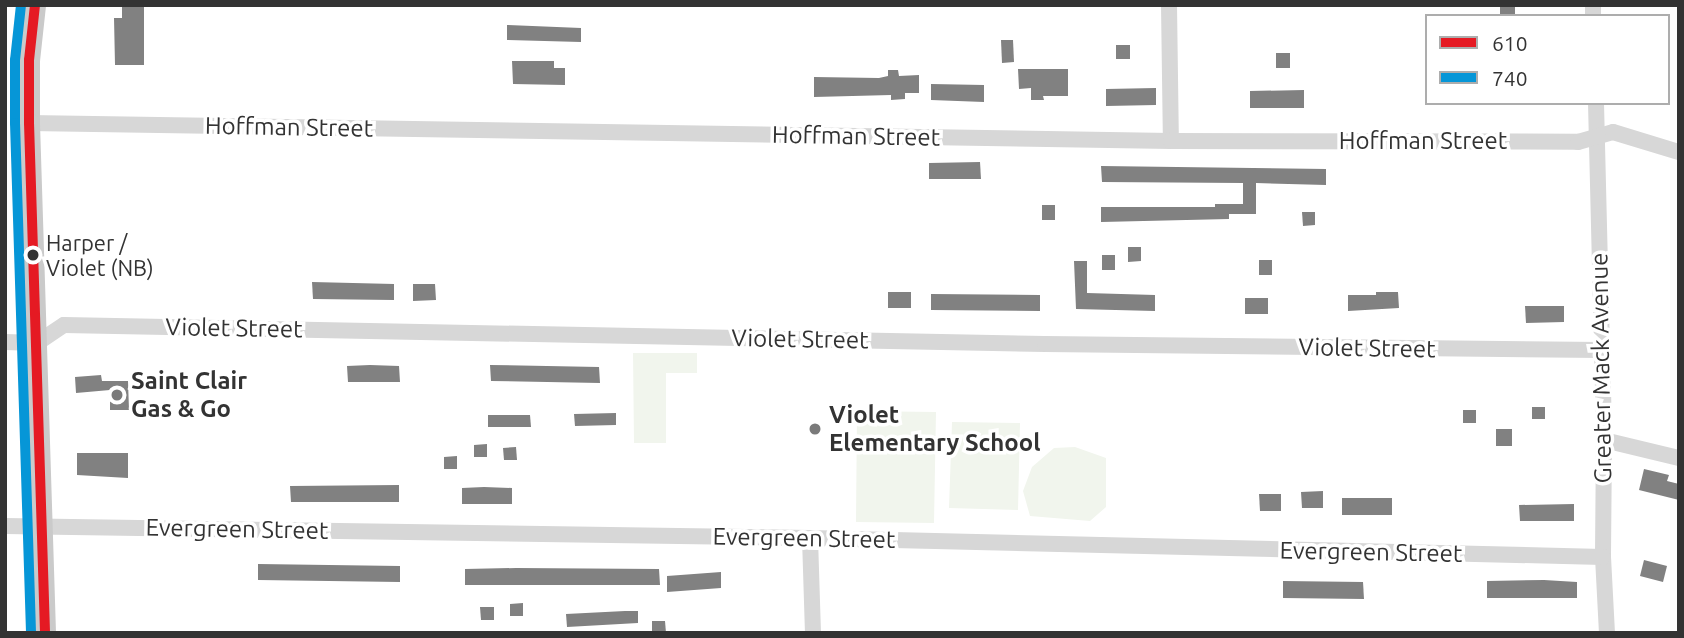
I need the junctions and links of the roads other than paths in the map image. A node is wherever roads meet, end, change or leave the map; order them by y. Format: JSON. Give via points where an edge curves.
{"nodes":[{"id":1,"x":35,"y":5,"type":"edge"},
{"id":2,"x":1169,"y":5,"type":"edge"},
{"id":3,"x":1596,"y":105,"type":"edge"},
{"id":4,"x":29,"y":123,"type":"junction"},
{"id":5,"x":1597,"y":137,"type":"junction"},
{"id":6,"x":1171,"y":141,"type":"junction"},
{"id":7,"x":1679,"y":152,"type":"edge"},
{"id":8,"x":5,"y":342,"type":"edge"},
{"id":9,"x":37,"y":343,"type":"junction"},
{"id":10,"x":1601,"y":350,"type":"junction"},
{"id":11,"x":1604,"y":440,"type":"junction"},
{"id":12,"x":1679,"y":458,"type":"edge"},
{"id":13,"x":44,"y":525,"type":"junction"},
{"id":14,"x":5,"y":526,"type":"edge"},
{"id":15,"x":810,"y":538,"type":"junction"},
{"id":16,"x":1603,"y":557,"type":"junction"},
{"id":17,"x":45,"y":633,"type":"edge"},
{"id":18,"x":813,"y":633,"type":"edge"},
{"id":19,"x":1607,"y":633,"type":"edge"}],
"edges":[{"from":1,"to":4,"type":"main road"},
{"from":2,"to":6,"type":"street"},
{"from":3,"to":5,"type":"street","name":"Greater Mack Avenue"},
{"from":4,"to":6,"type":"street","name":"Hoffman Street"},
{"from":4,"to":9,"type":"main road"},
{"from":5,"to":6,"type":"street","name":"Hoffman Street","via":[[1578,142]]},
{"from":5,"to":7,"type":"street","name":"Hoffman Street","via":[[1613,132]]},
{"from":5,"to":10,"type":"street","name":"Greater Mack Avenue"},
{"from":8,"to":9,"type":"street"},
{"from":9,"to":10,"type":"street","name":"Violet Street","via":[[64,325]]},
{"from":9,"to":13,"type":"main road"},
{"from":10,"to":11,"type":"street","name":"Greater Mack Avenue"},
{"from":11,"to":12,"type":"street"},
{"from":11,"to":16,"type":"street","name":"Greater Mack Avenue"},
{"from":13,"to":14,"type":"street","name":"Evergreen Street"},
{"from":13,"to":15,"type":"street","name":"Evergreen Street"},
{"from":13,"to":17,"type":"main road"},
{"from":15,"to":16,"type":"street","name":"Evergreen Street"},
{"from":15,"to":18,"type":"street"},
{"from":16,"to":19,"type":"street","name":"Greater Mack Avenue"}]}
